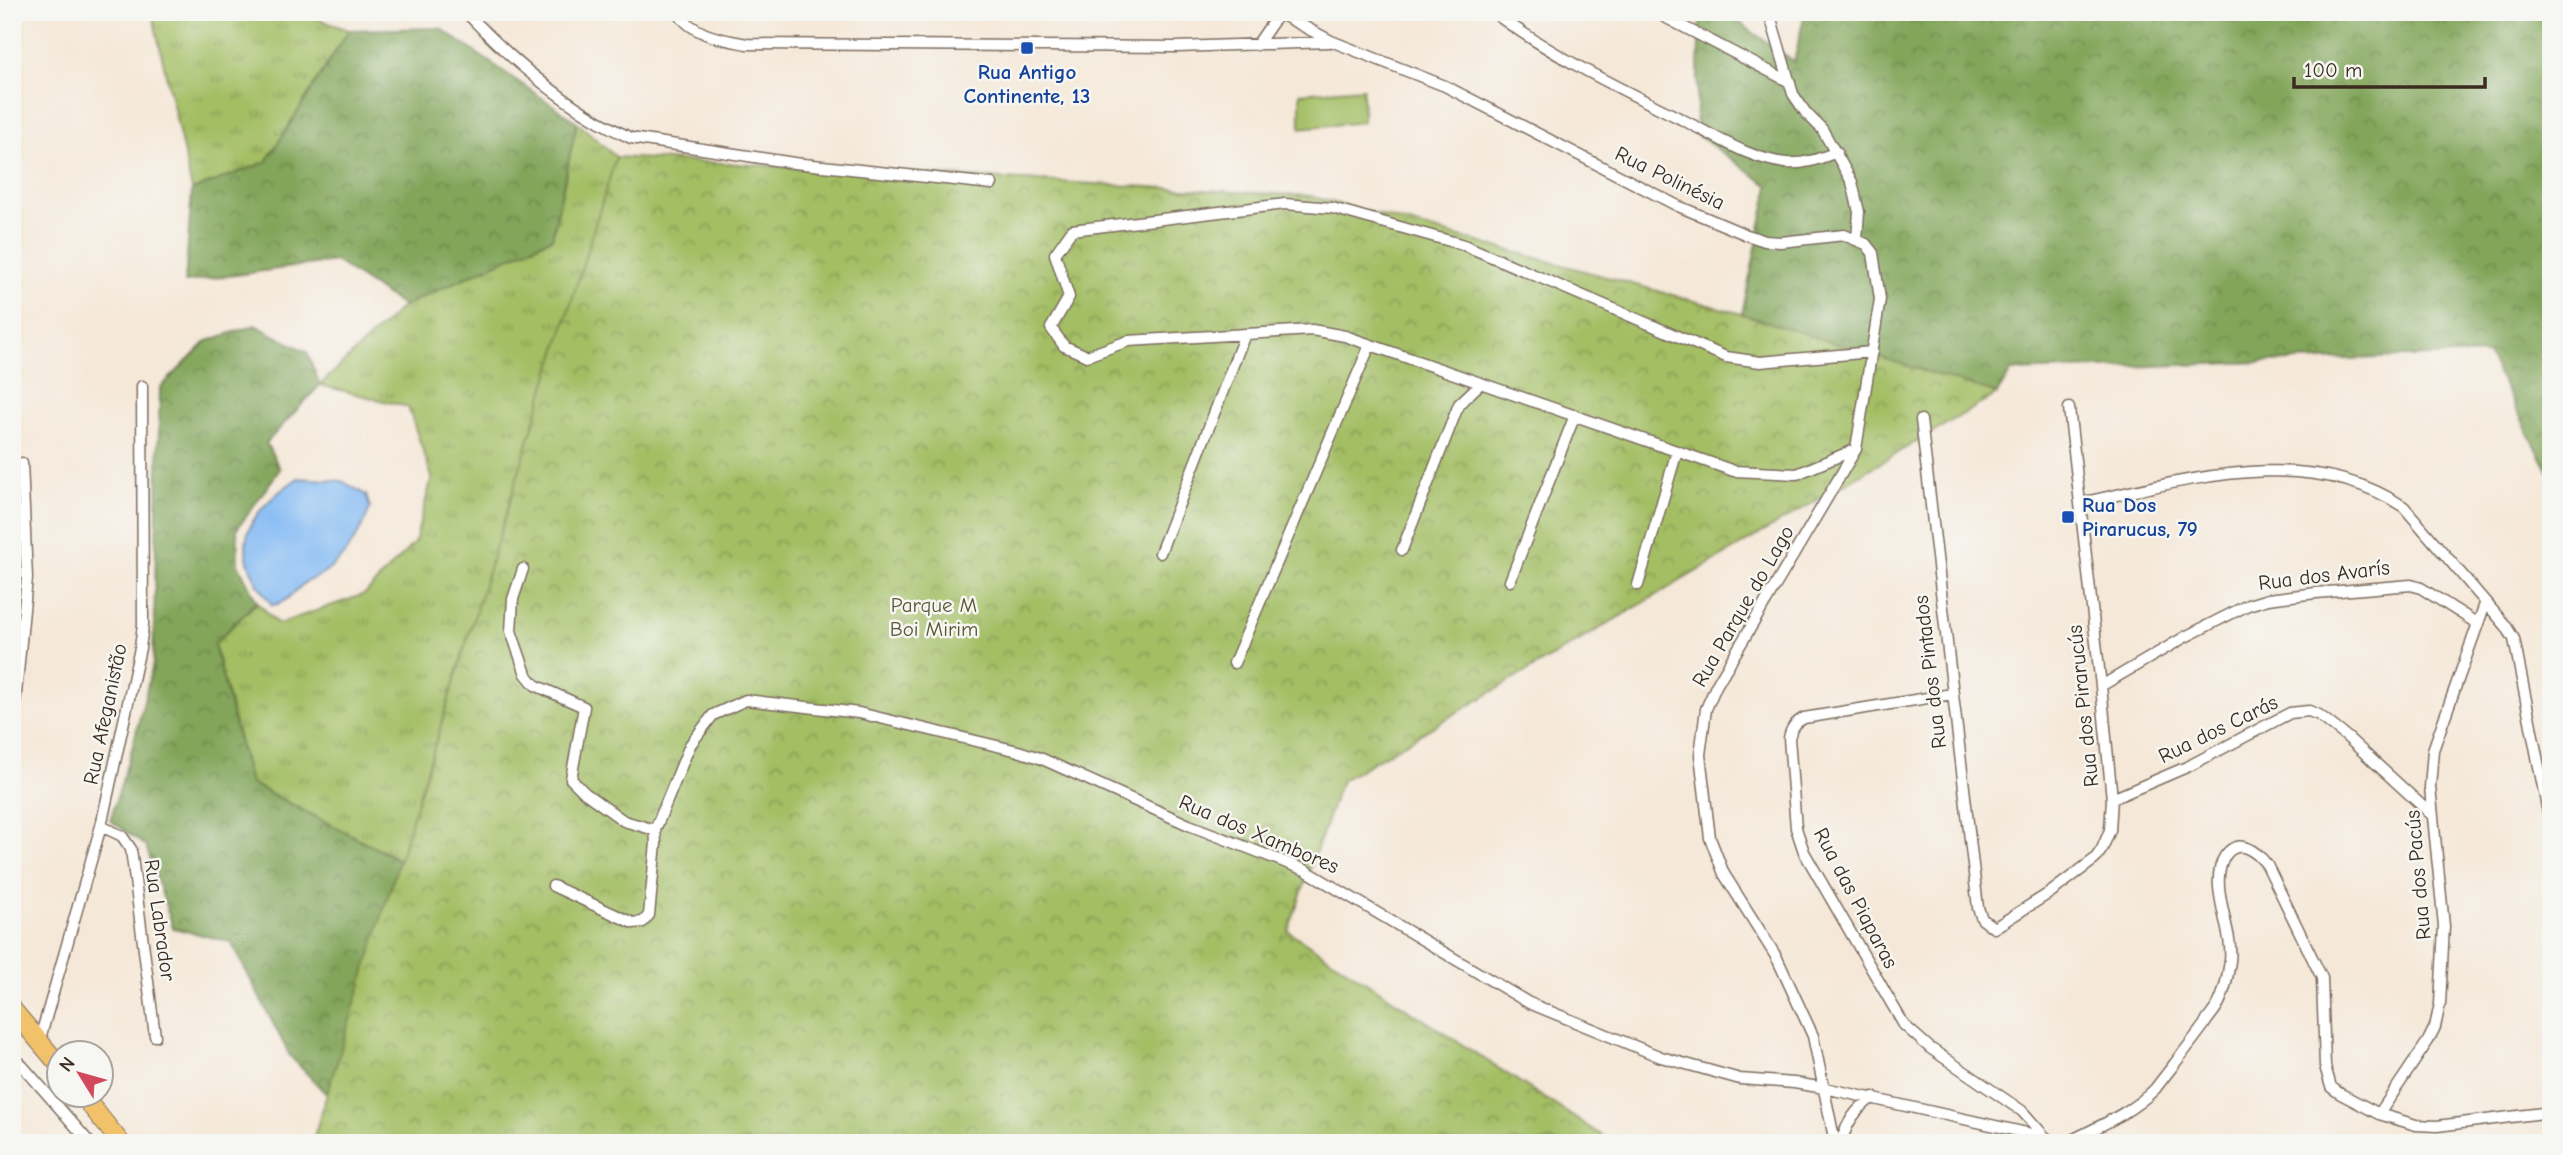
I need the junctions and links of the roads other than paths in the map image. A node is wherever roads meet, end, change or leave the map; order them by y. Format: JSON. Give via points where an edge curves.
{"nodes":[{"id":1,"x":466,"y":12,"type":"edge"},
{"id":2,"x":677,"y":12,"type":"edge"},
{"id":3,"x":1493,"y":12,"type":"edge"},
{"id":4,"x":1655,"y":12,"type":"edge"},
{"id":5,"x":1769,"y":12,"type":"edge"},
{"id":6,"x":1278,"y":13,"type":"edge"},
{"id":7,"x":1331,"y":41,"type":"junction"},
{"id":8,"x":1257,"y":45,"type":"junction"},
{"id":9,"x":1790,"y":82,"type":"junction"},
{"id":10,"x":12,"y":118,"type":"edge"},
{"id":11,"x":12,"y":135,"type":"edge"},
{"id":12,"x":1837,"y":152,"type":"junction"},
{"id":13,"x":992,"y":184,"type":"dead end"},
{"id":14,"x":1857,"y":239,"type":"junction"},
{"id":15,"x":1245,"y":334,"type":"junction"},
{"id":16,"x":1370,"y":345,"type":"junction"},
{"id":17,"x":1872,"y":352,"type":"junction"},
{"id":18,"x":1481,"y":383,"type":"junction"},
{"id":19,"x":142,"y":386,"type":"dead end"},
{"id":20,"x":2069,"y":408,"type":"dead end"},
{"id":21,"x":1574,"y":415,"type":"junction"},
{"id":22,"x":1921,"y":420,"type":"dead end"},
{"id":23,"x":1856,"y":449,"type":"junction"},
{"id":24,"x":1677,"y":451,"type":"junction"},
{"id":25,"x":22,"y":463,"type":"dead end"},
{"id":26,"x":2080,"y":503,"type":"junction"},
{"id":27,"x":1402,"y":550,"type":"dead end"},
{"id":28,"x":1160,"y":553,"type":"dead end"},
{"id":29,"x":523,"y":569,"type":"dead end"},
{"id":30,"x":1510,"y":581,"type":"dead end"},
{"id":31,"x":1638,"y":585,"type":"dead end"},
{"id":32,"x":2486,"y":604,"type":"junction"},
{"id":33,"x":2477,"y":624,"type":"junction"},
{"id":34,"x":1234,"y":663,"type":"dead end"},
{"id":35,"x":2101,"y":687,"type":"junction"},
{"id":36,"x":15,"y":688,"type":"edge"},
{"id":37,"x":1952,"y":694,"type":"junction"},
{"id":38,"x":12,"y":736,"type":"edge"},
{"id":39,"x":2112,"y":799,"type":"junction"},
{"id":40,"x":2432,"y":815,"type":"junction"},
{"id":41,"x":101,"y":826,"type":"junction"},
{"id":42,"x":2551,"y":828,"type":"edge"},
{"id":43,"x":655,"y":830,"type":"junction"},
{"id":44,"x":553,"y":886,"type":"dead end"},
{"id":45,"x":1982,"y":919,"type":"joint"},
{"id":46,"x":12,"y":1009,"type":"edge"},
{"id":47,"x":155,"y":1035,"type":"dead end"},
{"id":48,"x":39,"y":1042,"type":"junction"},
{"id":49,"x":46,"y":1050,"type":"edge"},
{"id":50,"x":12,"y":1054,"type":"edge"},
{"id":51,"x":1825,"y":1088,"type":"junction"},
{"id":52,"x":1873,"y":1097,"type":"junction"},
{"id":53,"x":94,"y":1110,"type":"edge"},
{"id":54,"x":2551,"y":1112,"type":"edge"},
{"id":55,"x":2379,"y":1114,"type":"junction"},
{"id":56,"x":2050,"y":1140,"type":"edge"},
{"id":57,"x":90,"y":1143,"type":"edge"},
{"id":58,"x":121,"y":1143,"type":"edge"},
{"id":59,"x":1835,"y":1143,"type":"edge"},
{"id":60,"x":1841,"y":1143,"type":"edge"},
{"id":61,"x":2066,"y":1143,"type":"edge"}],
"edges":[{"from":1,"to":13,"type":"street","via":[[528,72],[597,121],[631,138],[794,163]]},
{"from":2,"to":8,"type":"street","via":[[693,29],[710,37],[747,44]]},
{"from":3,"to":12,"type":"street","via":[[1528,39],[1583,70],[1740,149],[1789,163],[1814,161]]},
{"from":4,"to":9,"type":"street"},
{"from":5,"to":9,"type":"street"},
{"from":6,"to":7,"type":"street","name":"Rua Polinésia"},
{"from":6,"to":8,"type":"street"},
{"from":7,"to":8,"type":"street"},
{"from":7,"to":14,"type":"street","name":"Rua Polinésia","via":[[1445,86],[1678,206],[1747,235],[1782,242],[1844,235]]},
{"from":9,"to":12,"type":"street","via":[[1806,113]]},
{"from":10,"to":11,"type":"street"},
{"from":12,"to":14,"type":"street","via":[[1852,182],[1859,212]]},
{"from":14,"to":17,"type":"street","via":[[1866,244],[1876,262],[1880,299]]},
{"from":15,"to":16,"type":"street","via":[[1312,330]]},
{"from":15,"to":17,"type":"street","via":[[1128,341],[1087,356],[1064,346],[1051,328],[1069,297],[1055,254],[1072,230],[1285,204],[1332,208],[1464,245],[1726,356],[1760,362]]},
{"from":15,"to":28,"type":"street"},
{"from":16,"to":18,"type":"street"},
{"from":16,"to":34,"type":"street"},
{"from":17,"to":23,"type":"street"},
{"from":18,"to":21,"type":"street"},
{"from":18,"to":27,"type":"street","via":[[1459,404]]},
{"from":19,"to":41,"type":"street","name":"Rua Afeganistão","via":[[143,625]]},
{"from":20,"to":26,"type":"street","name":"Rua dos Pirarucús"},
{"from":21,"to":24,"type":"street"},
{"from":21,"to":30,"type":"street"},
{"from":22,"to":37,"type":"street","name":"Rua dos Pintados"},
{"from":23,"to":24,"type":"street","via":[[1797,474],[1734,471]]},
{"from":23,"to":51,"type":"street","name":"Rua Parque do Lago","via":[[1716,686],[1706,709],[1700,755],[1717,860],[1789,982],[1812,1035]]},
{"from":24,"to":31,"type":"street"},
{"from":25,"to":36,"type":"street","via":[[27,578]]},
{"from":26,"to":32,"type":"street","via":[[2198,478],[2293,471],[2329,475],[2383,492],[2404,507]]},
{"from":26,"to":35,"type":"street","name":"Rua dos Pirarucús"},
{"from":29,"to":43,"type":"street","via":[[513,599],[511,631],[526,674],[536,685],[584,707],[571,779],[624,821]]},
{"from":32,"to":33,"type":"street","name":"Rua dos Pacús"},
{"from":32,"to":42,"type":"street","via":[[2514,639]]},
{"from":33,"to":35,"type":"street","name":"Rua dos Avarís","via":[[2411,585],[2268,599],[2225,615]]},
{"from":33,"to":40,"type":"street","name":"Rua dos Pacús","via":[[2433,750]]},
{"from":35,"to":39,"type":"street","name":"Rua dos Pirarucús"},
{"from":36,"to":38,"type":"street"},
{"from":37,"to":45,"type":"street","name":"Rua dos Pintados"},
{"from":37,"to":56,"type":"street","name":"Rua das Piaparas","via":[[1804,718],[1797,723],[1789,738],[1797,828],[1804,852],[1904,1026],[2022,1111]]},
{"from":39,"to":40,"type":"street","name":"Rua dos Carás","via":[[2189,766],[2290,713],[2309,711],[2347,737]]},
{"from":39,"to":45,"type":"street","name":"Rua dos Pirarucús","via":[[2110,830],[2095,859],[1994,928]]},
{"from":40,"to":55,"type":"street","name":"Rua dos Pacús","via":[[2444,926],[2440,1004],[2428,1041]]},
{"from":41,"to":47,"type":"street","name":"Rua Labrador","via":[[122,836],[131,849]]},
{"from":41,"to":48,"type":"street","name":"Rua Afeganistão"},
{"from":43,"to":44,"type":"street","via":[[649,915],[643,922],[633,923]]},
{"from":43,"to":51,"type":"street","name":"Rua dos Xambores","via":[[690,745],[713,715],[746,700],[859,713],[1040,758],[1189,825],[1305,870],[1529,1003],[1661,1057],[1740,1079]]},
{"from":46,"to":48,"type":"main road"},
{"from":48,"to":49,"type":"main road"},
{"from":50,"to":57,"type":"street"},
{"from":51,"to":52,"type":"street","name":"Rua dos Xambores"},
{"from":51,"to":59,"type":"street","name":"Rua Parque do Lago"},
{"from":52,"to":56,"type":"street","name":"Rua dos Xambores"},
{"from":52,"to":60,"type":"street","via":[[1853,1114]]},
{"from":53,"to":58,"type":"main road"},
{"from":54,"to":55,"type":"street","via":[[2437,1126]]},
{"from":55,"to":61,"type":"street","via":[[2331,1087],[2325,1066],[2322,978],[2267,865],[2260,855],[2239,846],[2224,858],[2220,873],[2222,911],[2231,943],[2219,1003],[2144,1100]]}]}
